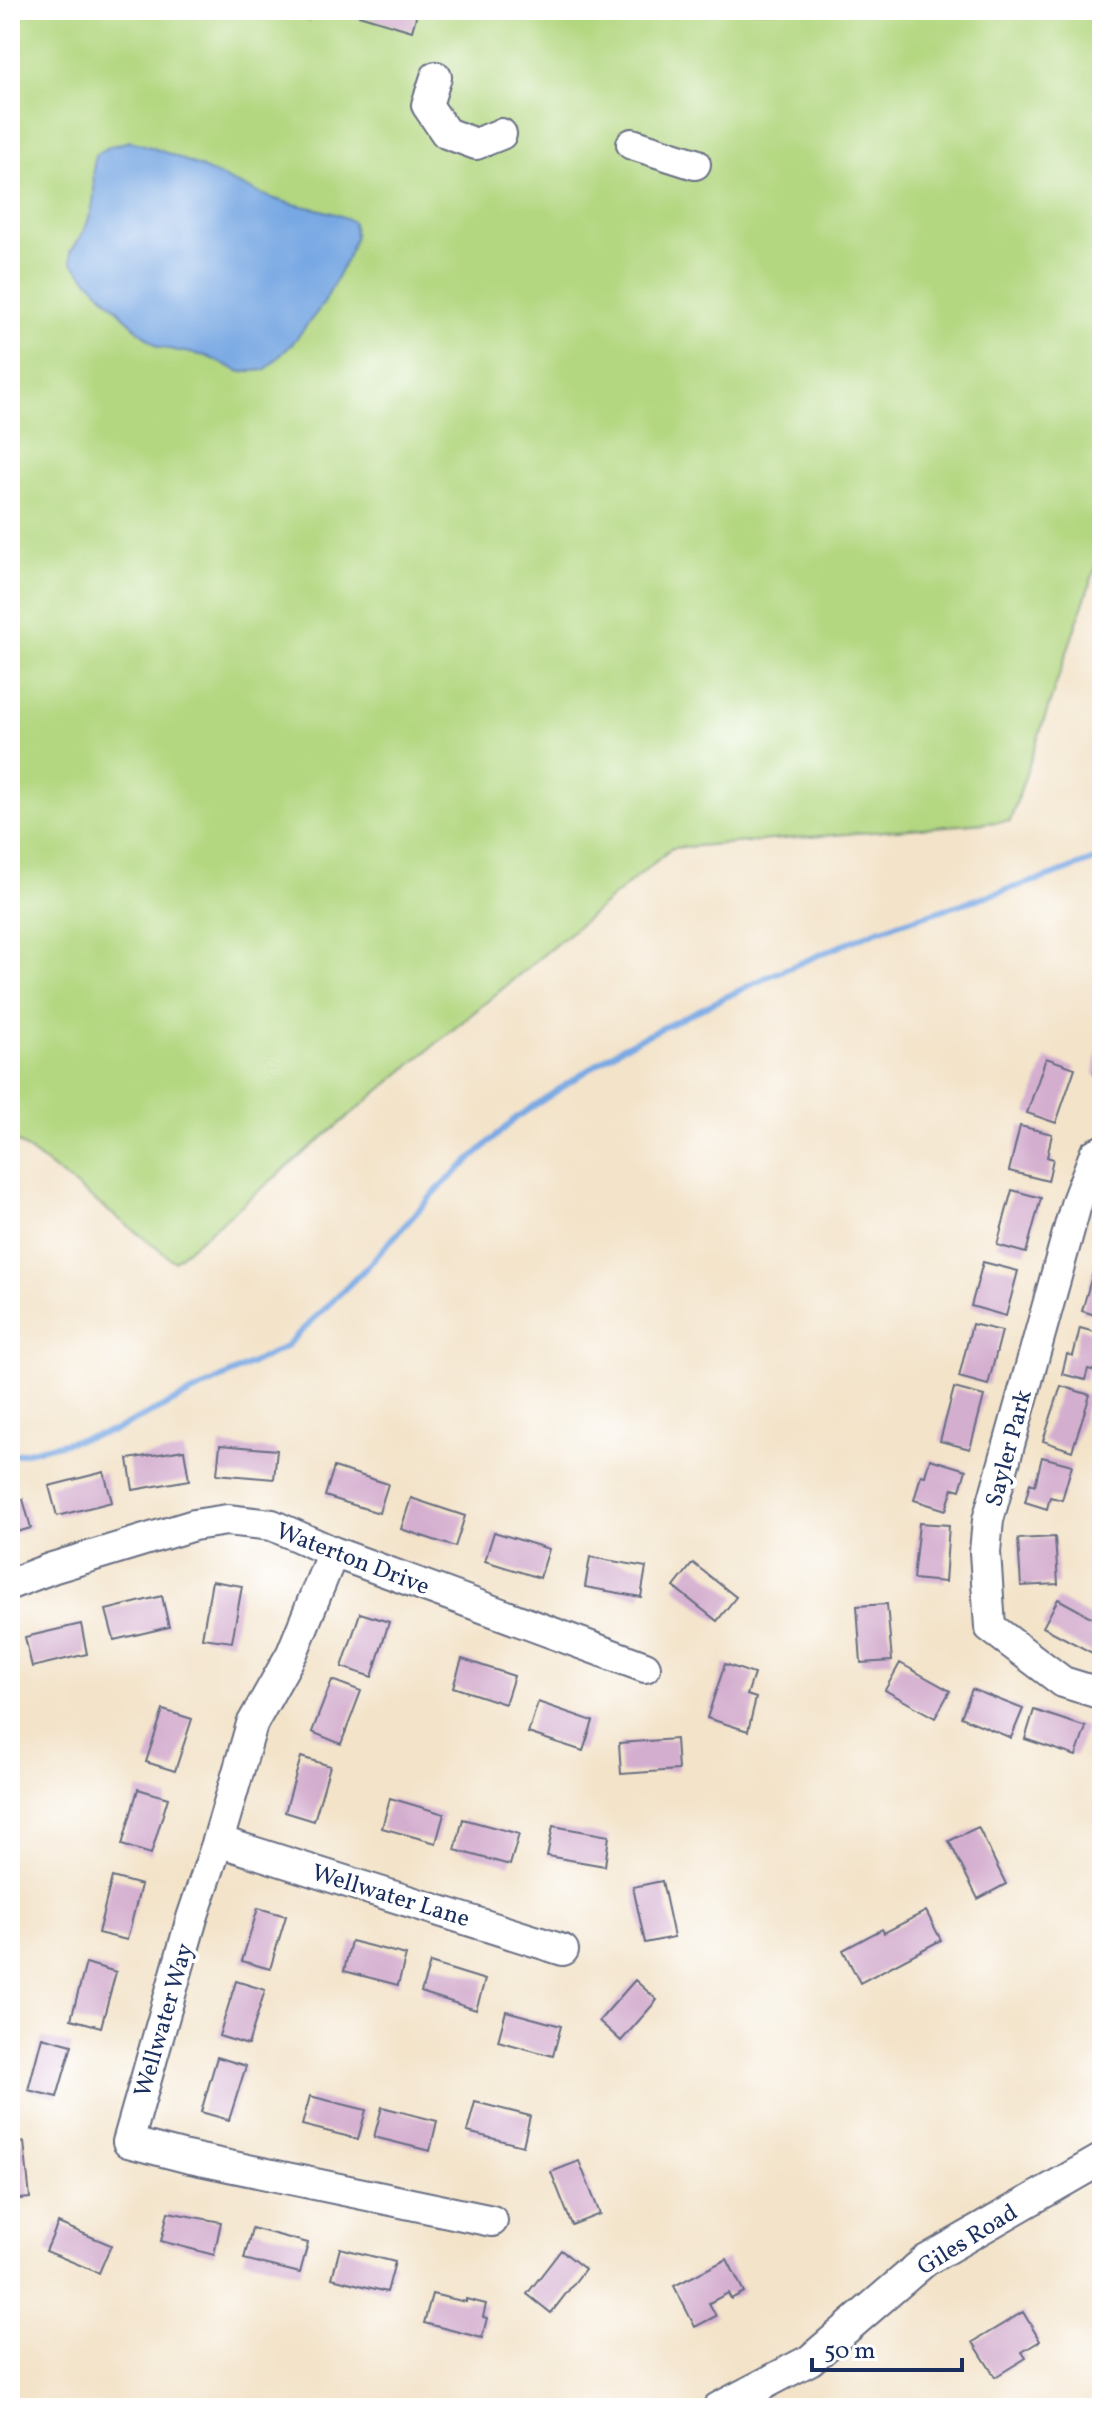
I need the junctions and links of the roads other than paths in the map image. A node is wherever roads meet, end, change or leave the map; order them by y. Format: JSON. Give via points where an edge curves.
{"nodes":[{"id":1,"x":436,"y":77,"type":"dead end"},
{"id":2,"x":501,"y":134,"type":"dead end"},
{"id":3,"x":632,"y":144,"type":"dead end"},
{"id":4,"x":695,"y":164,"type":"dead end"},
{"id":5,"x":1102,"y":1151,"type":"edge"},
{"id":6,"x":333,"y":1552,"type":"junction"},
{"id":7,"x":10,"y":1584,"type":"edge"},
{"id":8,"x":645,"y":1667,"type":"dead end"},
{"id":9,"x":1102,"y":1694,"type":"edge"},
{"id":10,"x":218,"y":1841,"type":"junction"},
{"id":11,"x":563,"y":1950,"type":"dead end"},
{"id":12,"x":1102,"y":2159,"type":"edge"},
{"id":13,"x":492,"y":2221,"type":"dead end"},
{"id":14,"x":718,"y":2408,"type":"edge"}],
"edges":[{"from":1,"to":2,"type":"street","via":[[427,105],[446,133],[476,144]]},
{"from":3,"to":4,"type":"street"},
{"from":5,"to":9,"type":"street","name":"Sayler Park","via":[[1095,1154],[1077,1201],[992,1505],[985,1552],[990,1627],[1063,1682]]},
{"from":6,"to":7,"type":"street","name":"Waterton Drive","via":[[272,1525],[227,1520],[181,1528]]},
{"from":6,"to":8,"type":"street","name":"Waterton Drive"},
{"from":6,"to":10,"type":"street","name":"Wellwater Way","via":[[292,1653],[252,1724]]},
{"from":10,"to":11,"type":"street","name":"Wellwater Lane"},
{"from":10,"to":13,"type":"street","name":"Wellwater Way","via":[[128,2142]]},
{"from":12,"to":14,"type":"street","name":"Giles Road","via":[[925,2261],[810,2360]]}]}
